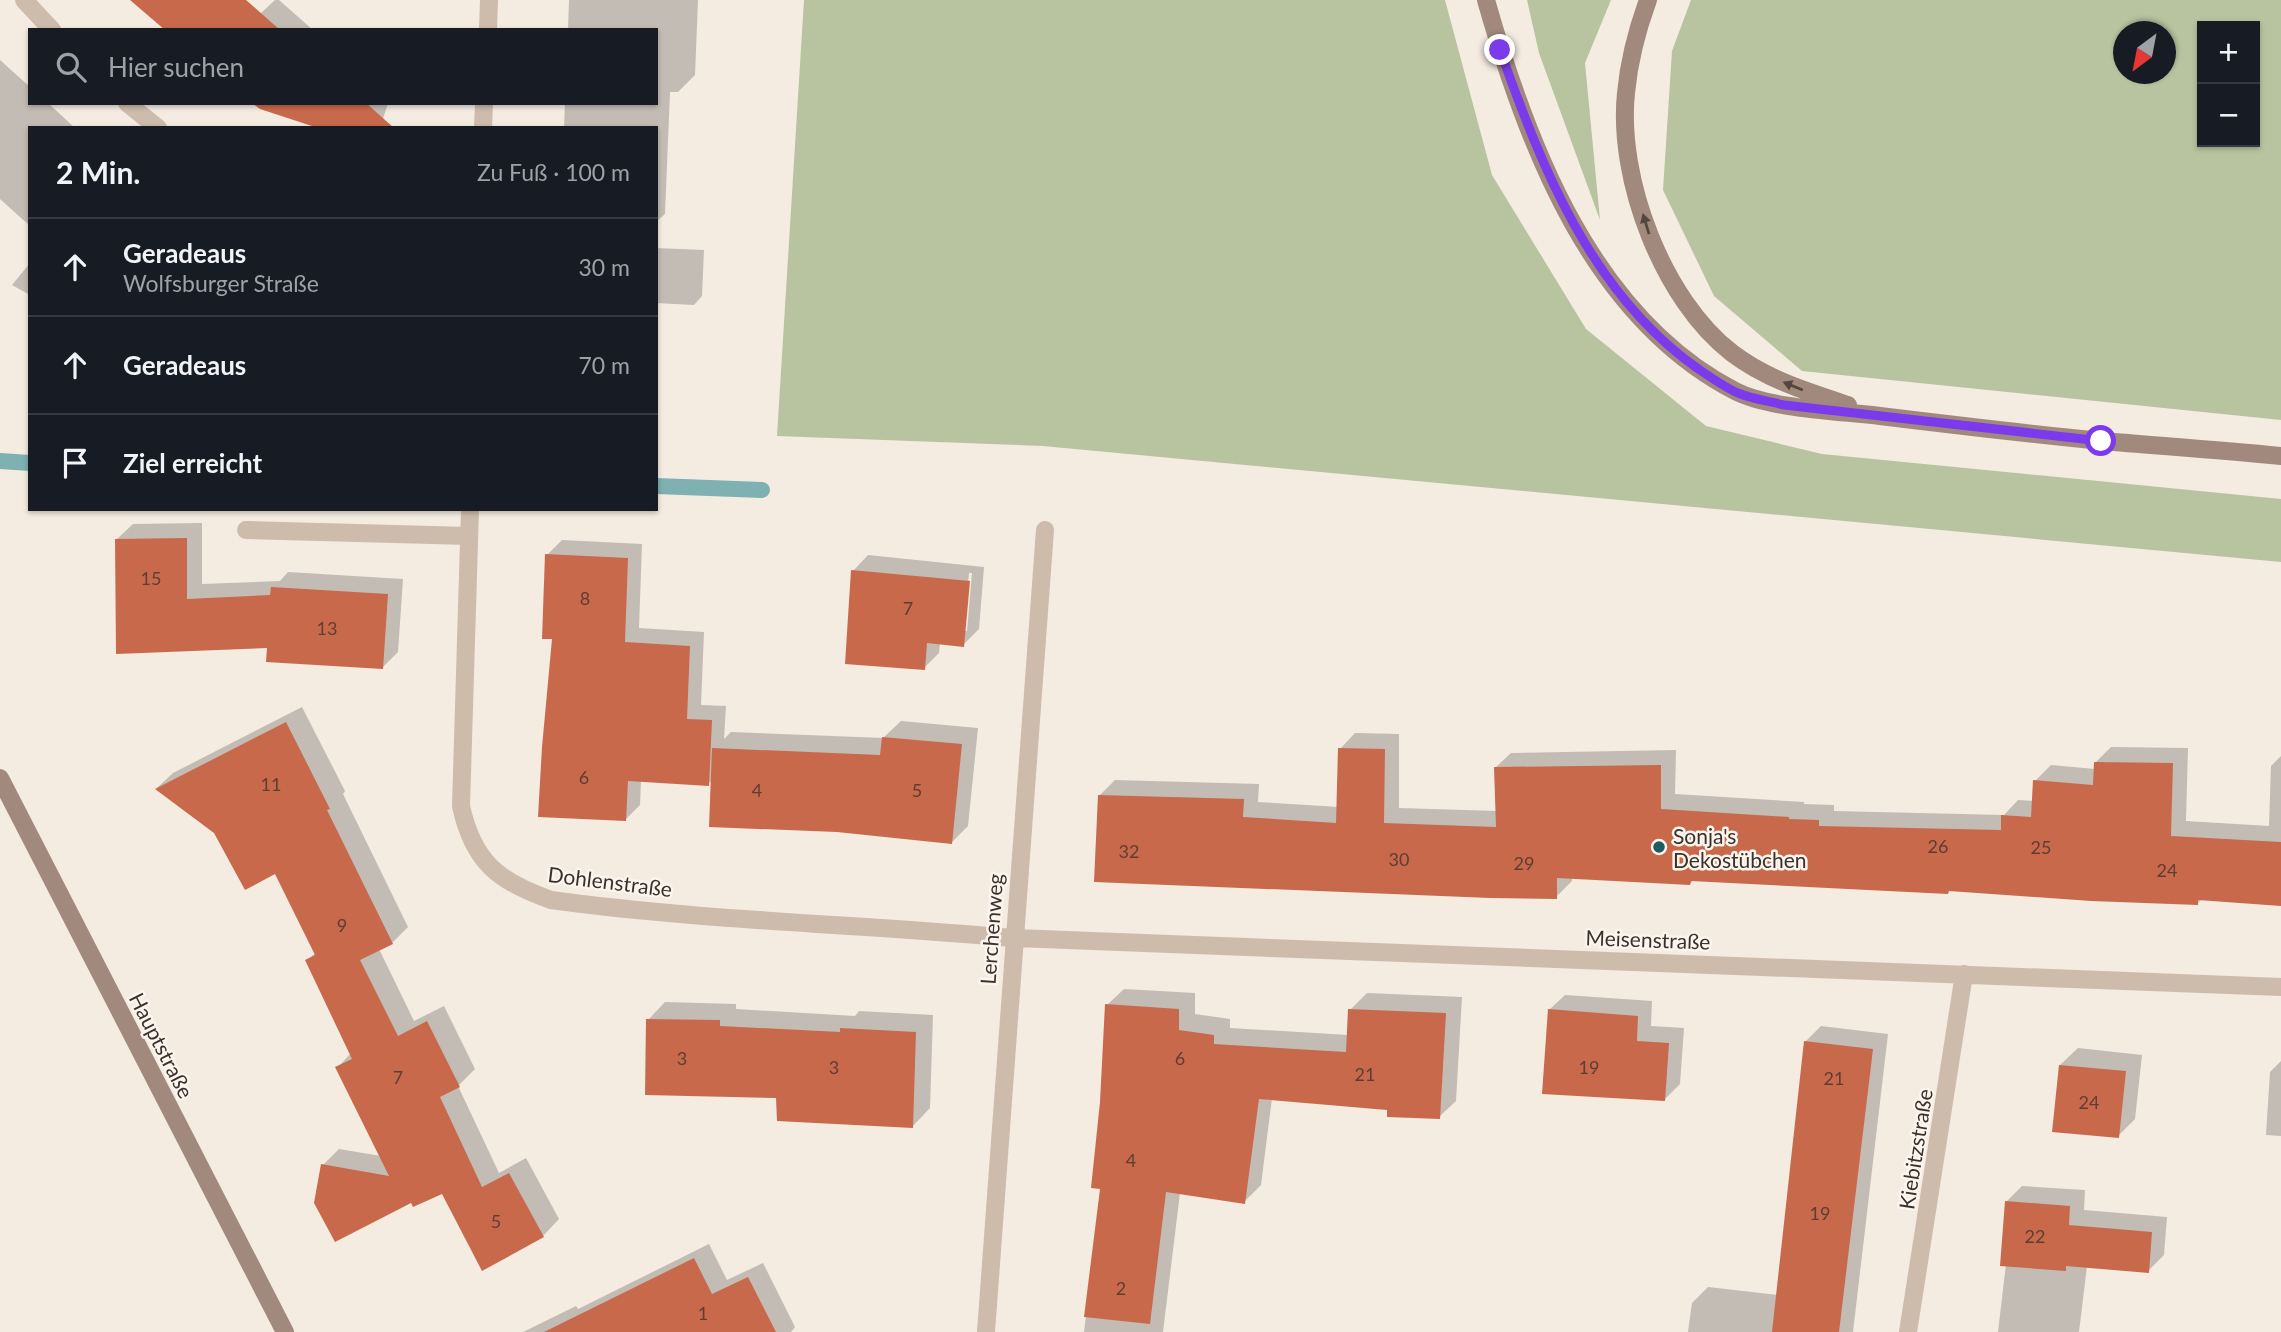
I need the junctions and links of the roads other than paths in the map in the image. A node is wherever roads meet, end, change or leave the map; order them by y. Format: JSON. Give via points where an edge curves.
{"nodes":[{"id":1,"x":24,"y":0,"type":"edge"},
{"id":2,"x":489,"y":0,"type":"edge"},
{"id":3,"x":1486,"y":0,"type":"edge"},
{"id":4,"x":1648,"y":0,"type":"edge"},
{"id":5,"x":50,"y":28,"type":"edge"},
{"id":6,"x":488,"y":28,"type":"edge"},
{"id":7,"x":130,"y":105,"type":"edge"},
{"id":8,"x":484,"y":105,"type":"edge"},
{"id":9,"x":156,"y":126,"type":"edge"},
{"id":10,"x":483,"y":126,"type":"edge"},
{"id":11,"x":1881,"y":416,"type":"junction"},
{"id":12,"x":2281,"y":456,"type":"edge"},
{"id":13,"x":470,"y":511,"type":"edge"},
{"id":14,"x":246,"y":530,"type":"dead end"},
{"id":15,"x":1045,"y":530,"type":"dead end"},
{"id":16,"x":469,"y":536,"type":"junction"},
{"id":17,"x":0,"y":778,"type":"edge"},
{"id":18,"x":1013,"y":939,"type":"junction"},
{"id":19,"x":1964,"y":974,"type":"junction"},
{"id":20,"x":2281,"y":987,"type":"edge"},
{"id":21,"x":285,"y":1332,"type":"edge"},
{"id":22,"x":986,"y":1332,"type":"edge"},
{"id":23,"x":1908,"y":1332,"type":"edge"}],
"edges":[{"from":1,"to":5,"type":"street"},
{"from":2,"to":6,"type":"street"},
{"from":3,"to":11,"type":"main road","via":[[1531,137],[1554,188],[1613,286],[1642,322],[1681,356],[1737,393],[1784,405]]},
{"from":11,"to":4,"type":"main road","one_way":true,"via":[[1767,375],[1734,355],[1708,333],[1666,273],[1635,187],[1626,140],[1625,95]]},
{"from":7,"to":9,"type":"street"},
{"from":8,"to":10,"type":"street"},
{"from":11,"to":12,"type":"main road"},
{"from":13,"to":16,"type":"street","name":"Dohlenstraße"},
{"from":14,"to":16,"type":"street"},
{"from":15,"to":18,"type":"street","name":"Lerchenweg"},
{"from":16,"to":18,"type":"street","name":"Dohlenstraße","via":[[461,806],[466,831],[480,857],[503,877],[524,891],[551,900],[592,906]]},
{"from":17,"to":21,"type":"main road","name":"Hauptstraße"},
{"from":18,"to":19,"type":"street","name":"Meisenstraße"},
{"from":18,"to":22,"type":"street","name":"Lerchenweg"},
{"from":19,"to":20,"type":"street","name":"Meisenstraße"},
{"from":19,"to":23,"type":"street","name":"Kiebitzstraße"}]}
